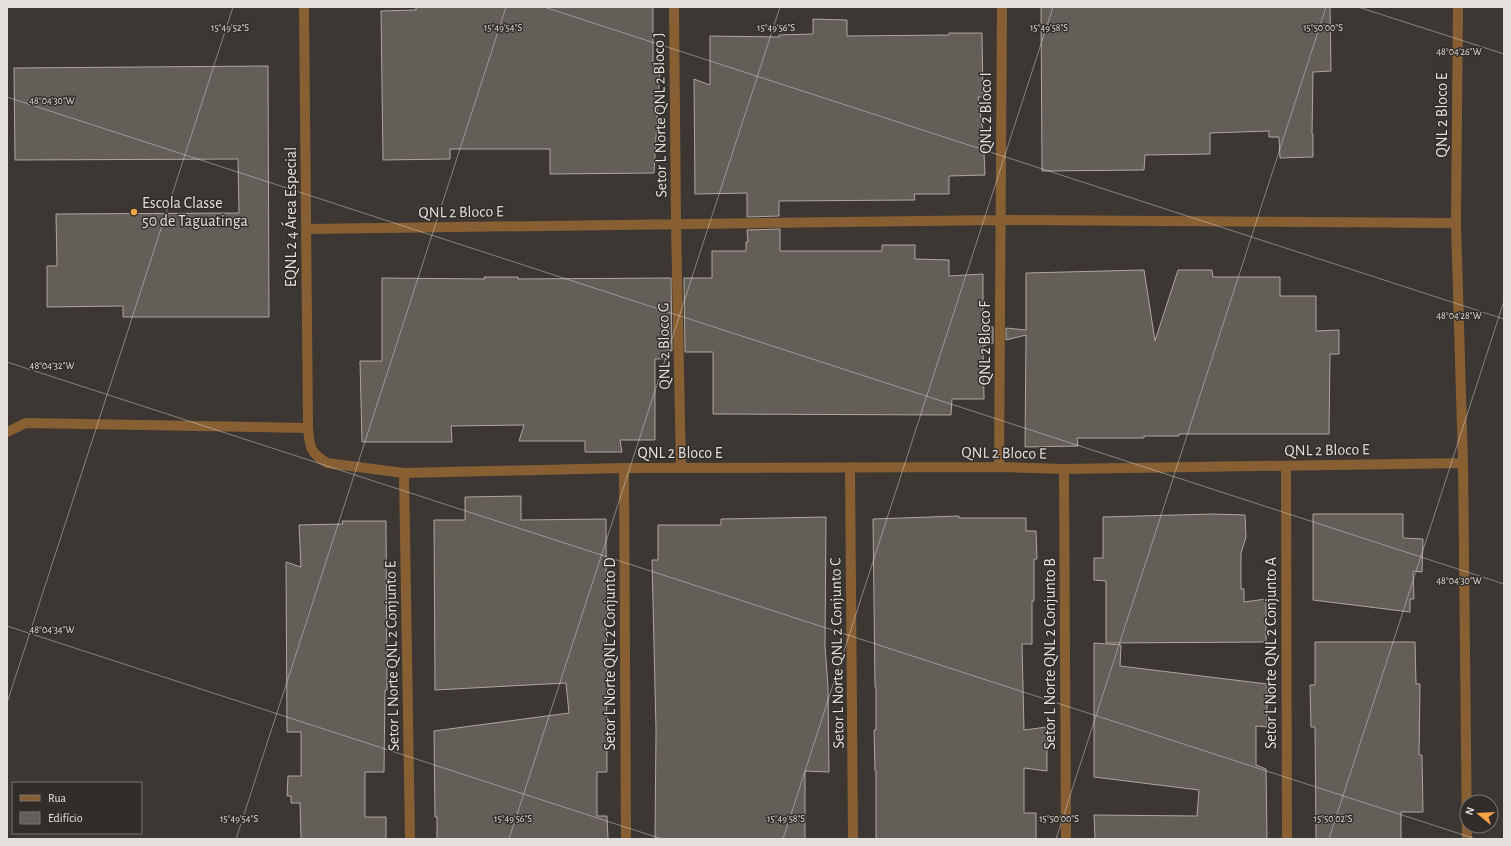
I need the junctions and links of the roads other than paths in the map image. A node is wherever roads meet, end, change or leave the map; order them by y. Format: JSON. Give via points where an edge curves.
{"nodes":[{"id":1,"x":304,"y":7,"type":"edge"},
{"id":2,"x":674,"y":7,"type":"edge"},
{"id":3,"x":1002,"y":7,"type":"edge"},
{"id":4,"x":1458,"y":7,"type":"edge"},
{"id":5,"x":1001,"y":220,"type":"junction"},
{"id":6,"x":1456,"y":223,"type":"junction"},
{"id":7,"x":676,"y":224,"type":"junction"},
{"id":8,"x":306,"y":230,"type":"junction"},
{"id":9,"x":308,"y":428,"type":"junction"},
{"id":10,"x":7,"y":432,"type":"edge"},
{"id":11,"x":310,"y":449,"type":"joint"},
{"id":12,"x":1463,"y":463,"type":"junction"},
{"id":13,"x":1286,"y":466,"type":"junction"},
{"id":14,"x":850,"y":467,"type":"junction"},
{"id":15,"x":999,"y":467,"type":"junction"},
{"id":16,"x":624,"y":468,"type":"junction"},
{"id":17,"x":681,"y":468,"type":"junction"},
{"id":18,"x":1064,"y":469,"type":"junction"},
{"id":19,"x":404,"y":473,"type":"junction"},
{"id":20,"x":410,"y":839,"type":"edge"},
{"id":21,"x":626,"y":839,"type":"edge"},
{"id":22,"x":853,"y":839,"type":"edge"},
{"id":23,"x":1066,"y":839,"type":"edge"},
{"id":24,"x":1287,"y":839,"type":"edge"},
{"id":25,"x":1467,"y":839,"type":"edge"}],
"edges":[{"from":1,"to":8,"type":"street","name":"EQNL 2 4 Área Especial"},
{"from":2,"to":7,"type":"street","name":"Setor L Norte QNL 2 Bloco J"},
{"from":3,"to":5,"type":"street","name":"QNL 2 Bloco I"},
{"from":4,"to":6,"type":"street","name":"QNL 2 Bloco E"},
{"from":5,"to":6,"type":"street","name":"QNL 2 Bloco E"},
{"from":5,"to":7,"type":"street","name":"QNL 2 Bloco E"},
{"from":5,"to":15,"type":"street","name":"QNL 2 Bloco F"},
{"from":6,"to":12,"type":"street","name":"QNL 2 Bloco E"},
{"from":7,"to":8,"type":"street","name":"QNL 2 Bloco E"},
{"from":7,"to":17,"type":"street","name":"QNL 2 Bloco G"},
{"from":8,"to":9,"type":"street","name":"EQNL 2 4 Área Especial"},
{"from":9,"to":10,"type":"street","via":[[26,424]]},
{"from":9,"to":11,"type":"street","name":"EQNL 2 4 Área Especial"},
{"from":11,"to":19,"type":"street","name":"QNL 2 Bloco E","via":[[327,463]]},
{"from":12,"to":13,"type":"street","name":"QNL 2 Bloco E"},
{"from":12,"to":25,"type":"street"},
{"from":13,"to":18,"type":"street","name":"QNL 2 Bloco E"},
{"from":13,"to":24,"type":"street","name":"Setor L Norte QNL 2 Conjunto A"},
{"from":14,"to":15,"type":"street","name":"QNL 2 Bloco E"},
{"from":14,"to":17,"type":"street","name":"QNL 2 Bloco E"},
{"from":14,"to":22,"type":"street","name":"Setor L Norte QNL 2 Conjunto C"},
{"from":15,"to":18,"type":"street","name":"QNL 2 Bloco E"},
{"from":16,"to":17,"type":"street","name":"QNL 2 Bloco E"},
{"from":16,"to":19,"type":"street","name":"QNL 2 Bloco E"},
{"from":16,"to":21,"type":"street","name":"Setor L Norte QNL 2 Conjunto D"},
{"from":18,"to":23,"type":"street","name":"Setor L Norte QNL 2 Conjunto B"},
{"from":19,"to":20,"type":"street","name":"Setor L Norte QNL 2 Conjunto E"}]}
